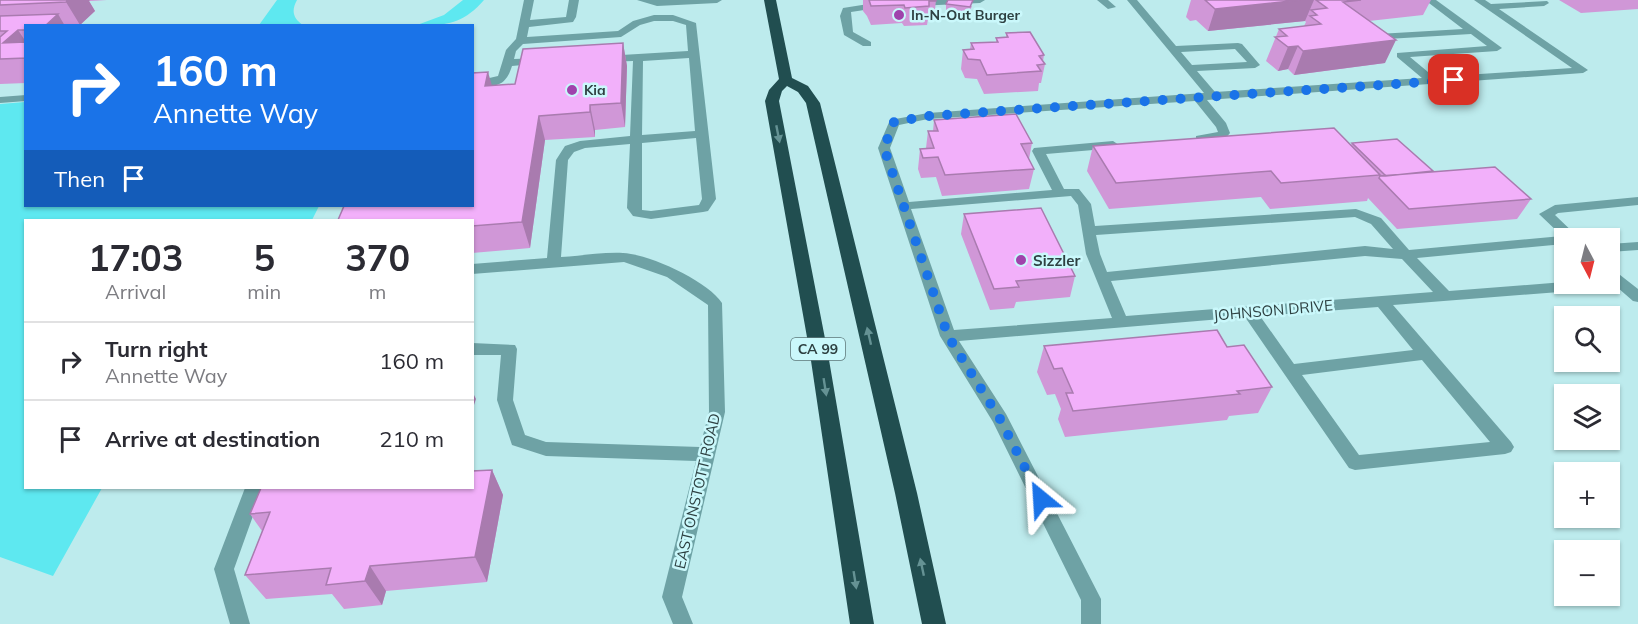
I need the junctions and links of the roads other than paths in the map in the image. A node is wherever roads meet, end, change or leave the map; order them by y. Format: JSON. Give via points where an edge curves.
{"nodes":[{"id":1,"x":529,"y":0,"type":"edge"},
{"id":2,"x":574,"y":0,"type":"edge"},
{"id":3,"x":717,"y":0,"type":"edge"},
{"id":4,"x":770,"y":0,"type":"edge"},
{"id":5,"x":980,"y":0,"type":"edge"},
{"id":6,"x":1102,"y":0,"type":"edge"},
{"id":7,"x":1132,"y":0,"type":"edge"},
{"id":8,"x":1430,"y":0,"type":"edge"},
{"id":9,"x":1539,"y":0,"type":"edge"},
{"id":10,"x":645,"y":1,"type":"edge"},
{"id":11,"x":1484,"y":3,"type":"edge"},
{"id":12,"x":902,"y":4,"type":"edge"},
{"id":13,"x":891,"y":5,"type":"edge"},
{"id":14,"x":1112,"y":7,"type":"dead end"},
{"id":15,"x":645,"y":20,"type":"junction"},
{"id":16,"x":524,"y":24,"type":"junction"},
{"id":17,"x":1473,"y":31,"type":"junction"},
{"id":18,"x":519,"y":41,"type":"junction"},
{"id":19,"x":867,"y":44,"type":"dead end"},
{"id":20,"x":1173,"y":50,"type":"junction"},
{"id":21,"x":694,"y":54,"type":"junction"},
{"id":22,"x":1401,"y":55,"type":"junction"},
{"id":23,"x":638,"y":58,"type":"junction"},
{"id":24,"x":590,"y":59,"type":"edge"},
{"id":25,"x":554,"y":61,"type":"edge"},
{"id":26,"x":506,"y":63,"type":"junction"},
{"id":27,"x":1189,"y":69,"type":"junction"},
{"id":28,"x":786,"y":80,"type":"junction"},
{"id":29,"x":1432,"y":81,"type":"junction"},
{"id":30,"x":474,"y":85,"type":"edge"},
{"id":31,"x":1213,"y":97,"type":"junction"},
{"id":32,"x":24,"y":98,"type":"edge"},
{"id":33,"x":1199,"y":98,"type":"junction"},
{"id":34,"x":0,"y":100,"type":"edge"},
{"id":35,"x":701,"y":134,"type":"junction"},
{"id":36,"x":635,"y":140,"type":"junction"},
{"id":37,"x":1189,"y":140,"type":"edge"},
{"id":38,"x":1131,"y":144,"type":"edge"},
{"id":39,"x":1060,"y":194,"type":"junction"},
{"id":40,"x":1638,"y":201,"type":"edge"},
{"id":41,"x":903,"y":206,"type":"junction"},
{"id":42,"x":1561,"y":228,"type":"edge"},
{"id":43,"x":1089,"y":231,"type":"junction"},
{"id":44,"x":1554,"y":241,"type":"edge"},
{"id":45,"x":1638,"y":246,"type":"edge"},
{"id":46,"x":1620,"y":247,"type":"edge"},
{"id":47,"x":1406,"y":255,"type":"junction"},
{"id":48,"x":554,"y":262,"type":"junction"},
{"id":49,"x":474,"y":268,"type":"edge"},
{"id":50,"x":1103,"y":277,"type":"junction"},
{"id":51,"x":1620,"y":285,"type":"edge"},
{"id":52,"x":1554,"y":287,"type":"edge"},
{"id":53,"x":1445,"y":296,"type":"junction"},
{"id":54,"x":1638,"y":297,"type":"edge"},
{"id":55,"x":1381,"y":301,"type":"junction"},
{"id":56,"x":1249,"y":312,"type":"junction"},
{"id":57,"x":1121,"y":322,"type":"junction"},
{"id":58,"x":948,"y":336,"type":"junction"},
{"id":59,"x":474,"y":349,"type":"edge"},
{"id":60,"x":1426,"y":354,"type":"junction"},
{"id":61,"x":1290,"y":370,"type":"junction"},
{"id":62,"x":707,"y":454,"type":"junction"},
{"id":63,"x":254,"y":489,"type":"edge"},
{"id":64,"x":240,"y":624,"type":"edge"},
{"id":65,"x":682,"y":624,"type":"edge"},
{"id":66,"x":862,"y":624,"type":"edge"},
{"id":67,"x":934,"y":624,"type":"edge"},
{"id":68,"x":1091,"y":624,"type":"edge"}],
"edges":[{"from":1,"to":16,"type":"street"},
{"from":2,"to":16,"type":"street","via":[[568,20]]},
{"from":3,"to":10,"type":"street"},
{"from":4,"to":28,"type":"highway"},
{"from":5,"to":12,"type":"street"},
{"from":6,"to":14,"type":"street"},
{"from":7,"to":20,"type":"street"},
{"from":8,"to":17,"type":"street"},
{"from":9,"to":11,"type":"street","via":[[1544,3]]},
{"from":10,"to":15,"type":"street"},
{"from":11,"to":29,"type":"street","via":[[1583,70]]},
{"from":13,"to":19,"type":"street","via":[[846,10],[848,33]]},
{"from":15,"to":18,"type":"street","via":[[633,23],[621,34]]},
{"from":15,"to":21,"type":"street","via":[[681,19],[691,23]]},
{"from":16,"to":18,"type":"street"},
{"from":17,"to":22,"type":"street","via":[[1378,37]]},
{"from":17,"to":22,"type":"street","via":[[1497,48]]},
{"from":18,"to":26,"type":"street"},
{"from":20,"to":27,"type":"street"},
{"from":20,"to":27,"type":"street","via":[[1238,45],[1255,65]]},
{"from":21,"to":23,"type":"street"},
{"from":21,"to":35,"type":"street"},
{"from":22,"to":29,"type":"street"},
{"from":23,"to":24,"type":"street"},
{"from":23,"to":36,"type":"street"},
{"from":25,"to":26,"type":"street"},
{"from":26,"to":30,"type":"street","via":[[503,78]]},
{"from":27,"to":31,"type":"street"},
{"from":28,"to":66,"type":"highway","number":"CA 99","one_way":true,"via":[[772,101],[819,354]]},
{"from":67,"to":28,"type":"highway","one_way":true,"via":[[813,103],[803,89]]},
{"from":29,"to":31,"type":"street"},
{"from":31,"to":33,"type":"street"},
{"from":32,"to":34,"type":"street"},
{"from":33,"to":37,"type":"street","via":[[1224,133]]},
{"from":33,"to":41,"type":"street","via":[[928,116],[894,122],[884,148]]},
{"from":35,"to":36,"type":"street"},
{"from":35,"to":36,"type":"street","via":[[709,199],[703,208],[651,215],[634,208]]},
{"from":36,"to":48,"type":"street","via":[[569,149],[562,160]]},
{"from":38,"to":39,"type":"street","via":[[1038,151]]},
{"from":39,"to":41,"type":"street"},
{"from":39,"to":43,"type":"street","via":[[1074,192],[1084,204]]},
{"from":40,"to":42,"type":"street","via":[[1556,208],[1546,214]]},
{"from":41,"to":58,"type":"street"},
{"from":43,"to":47,"type":"street","via":[[1356,213],[1376,221]]},
{"from":43,"to":50,"type":"street"},
{"from":44,"to":47,"type":"street"},
{"from":45,"to":46,"type":"street"},
{"from":47,"to":50,"type":"street","via":[[1365,251]]},
{"from":47,"to":53,"type":"street"},
{"from":48,"to":49,"type":"street"},
{"from":48,"to":62,"type":"street","name":"EAST ONSTOTT ROAD","via":[[624,257],[646,262],[700,290],[714,303],[717,412]]},
{"from":50,"to":57,"type":"street"},
{"from":51,"to":54,"type":"street"},
{"from":52,"to":53,"type":"street","name":"JOHNSON DRIVE"},
{"from":53,"to":55,"type":"street","name":"JOHNSON DRIVE"},
{"from":55,"to":56,"type":"street","name":"JOHNSON DRIVE"},
{"from":55,"to":60,"type":"street"},
{"from":56,"to":57,"type":"street","name":"JOHNSON DRIVE"},
{"from":56,"to":61,"type":"street"},
{"from":57,"to":58,"type":"street","name":"JOHNSON DRIVE"},
{"from":58,"to":68,"type":"street","via":[[1000,419],[1091,599]]},
{"from":59,"to":62,"type":"street","via":[[509,349],[505,400],[518,440],[546,449]]},
{"from":60,"to":61,"type":"street"},
{"from":60,"to":61,"type":"street","via":[[1505,447],[1355,463]]},
{"from":62,"to":65,"type":"street","name":"EAST ONSTOTT ROAD","via":[[672,597]]},
{"from":63,"to":64,"type":"street","via":[[224,569]]}]}
